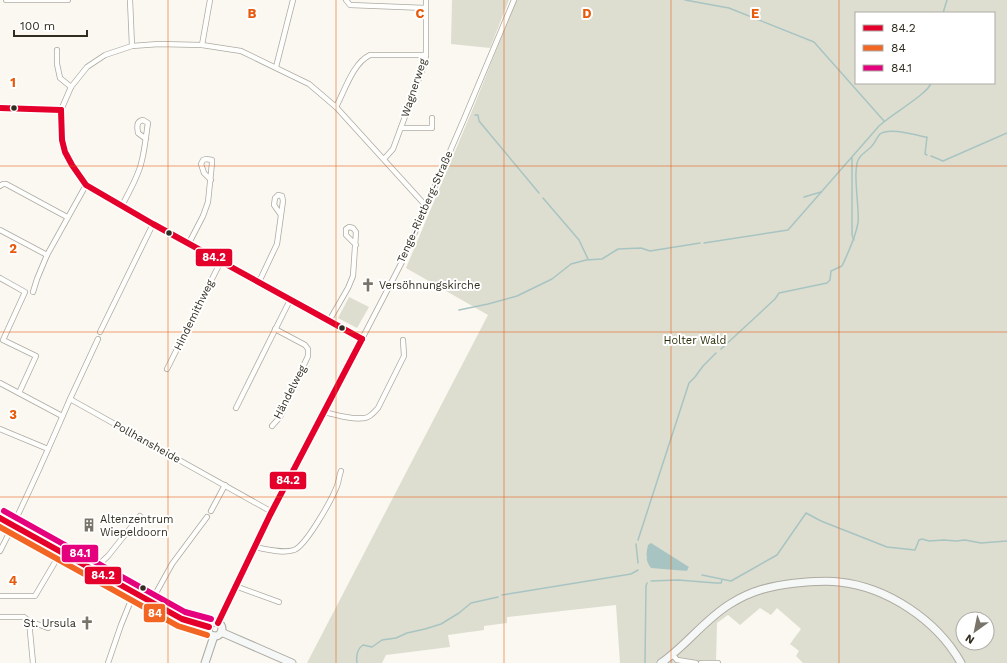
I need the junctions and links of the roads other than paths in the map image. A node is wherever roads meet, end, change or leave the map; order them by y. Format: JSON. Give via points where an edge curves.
{"nodes":[{"id":1,"x":6,"y":0,"type":"edge"},
{"id":2,"x":68,"y":0,"type":"edge"},
{"id":3,"x":130,"y":0,"type":"edge"},
{"id":4,"x":210,"y":0,"type":"edge"},
{"id":5,"x":293,"y":0,"type":"edge"},
{"id":6,"x":346,"y":0,"type":"edge"},
{"id":7,"x":426,"y":0,"type":"edge"},
{"id":8,"x":514,"y":0,"type":"edge"},
{"id":9,"x":426,"y":8,"type":"junction"},
{"id":10,"x":132,"y":46,"type":"junction"},
{"id":11,"x":202,"y":46,"type":"junction"},
{"id":12,"x":57,"y":50,"type":"dead end"},
{"id":13,"x":426,"y":55,"type":"junction"},
{"id":14,"x":276,"y":66,"type":"junction"},
{"id":15,"x":71,"y":87,"type":"junction"},
{"id":16,"x":336,"y":107,"type":"junction"},
{"id":17,"x":0,"y":108,"type":"edge"},
{"id":18,"x":61,"y":110,"type":"junction"},
{"id":19,"x":432,"y":118,"type":"dead end"},
{"id":20,"x":401,"y":128,"type":"junction"},
{"id":21,"x":146,"y":139,"type":"dead end"},
{"id":22,"x":384,"y":159,"type":"junction"},
{"id":23,"x":210,"y":180,"type":"dead end"},
{"id":24,"x":86,"y":185,"type":"junction"},
{"id":25,"x":0,"y":186,"type":"edge"},
{"id":26,"x":122,"y":206,"type":"junction"},
{"id":27,"x":426,"y":206,"type":"junction"},
{"id":28,"x":281,"y":215,"type":"dead end"},
{"id":29,"x":68,"y":218,"type":"junction"},
{"id":30,"x":153,"y":224,"type":"junction"},
{"id":31,"x":0,"y":230,"type":"edge"},
{"id":32,"x":189,"y":243,"type":"junction"},
{"id":33,"x":356,"y":245,"type":"dead end"},
{"id":34,"x":48,"y":255,"type":"junction"},
{"id":35,"x":221,"y":261,"type":"junction"},
{"id":36,"x":0,"y":278,"type":"edge"},
{"id":37,"x":259,"y":282,"type":"junction"},
{"id":38,"x":33,"y":292,"type":"dead end"},
{"id":39,"x":290,"y":300,"type":"junction"},
{"id":40,"x":329,"y":321,"type":"junction"},
{"id":41,"x":275,"y":329,"type":"junction"},
{"id":42,"x":100,"y":332,"type":"dead end"},
{"id":43,"x":98,"y":339,"type":"dead end"},
{"id":44,"x":362,"y":339,"type":"junction"},
{"id":45,"x":404,"y":340,"type":"dead end"},
{"id":46,"x":167,"y":369,"type":"dead end"},
{"id":47,"x":0,"y":383,"type":"edge"},
{"id":48,"x":20,"y":394,"type":"junction"},
{"id":49,"x":70,"y":399,"type":"junction"},
{"id":50,"x":236,"y":408,"type":"dead end"},
{"id":51,"x":324,"y":412,"type":"junction"},
{"id":52,"x":62,"y":416,"type":"junction"},
{"id":53,"x":272,"y":426,"type":"dead end"},
{"id":54,"x":0,"y":429,"type":"edge"},
{"id":55,"x":48,"y":450,"type":"junction"},
{"id":56,"x":341,"y":471,"type":"dead end"},
{"id":57,"x":225,"y":485,"type":"junction"},
{"id":58,"x":211,"y":512,"type":"dead end"},
{"id":59,"x":272,"y":512,"type":"junction"},
{"id":60,"x":140,"y":516,"type":"dead end"},
{"id":61,"x":207,"y":517,"type":"dead end"},
{"id":62,"x":0,"y":518,"type":"edge"},
{"id":63,"x":14,"y":525,"type":"junction"},
{"id":64,"x":254,"y":547,"type":"junction"},
{"id":65,"x":0,"y":550,"type":"edge"},
{"id":66,"x":61,"y":552,"type":"junction"},
{"id":67,"x":93,"y":570,"type":"junction"},
{"id":68,"x":235,"y":586,"type":"junction"},
{"id":69,"x":134,"y":593,"type":"junction"},
{"id":70,"x":0,"y":596,"type":"edge"},
{"id":71,"x":151,"y":602,"type":"junction"},
{"id":72,"x":279,"y":602,"type":"dead end"},
{"id":73,"x":0,"y":617,"type":"edge"},
{"id":74,"x":29,"y":622,"type":"junction"},
{"id":75,"x":218,"y":623,"type":"junction"},
{"id":76,"x":209,"y":627,"type":"junction"},
{"id":77,"x":48,"y":628,"type":"dead end"},
{"id":78,"x":218,"y":634,"type":"junction"},
{"id":79,"x":672,"y":654,"type":"junction"},
{"id":80,"x":33,"y":663,"type":"edge"},
{"id":81,"x":108,"y":663,"type":"edge"},
{"id":82,"x":204,"y":663,"type":"edge"},
{"id":83,"x":292,"y":663,"type":"edge"},
{"id":84,"x":661,"y":663,"type":"edge"},
{"id":85,"x":696,"y":663,"type":"edge"},
{"id":86,"x":702,"y":663,"type":"edge"},
{"id":87,"x":718,"y":663,"type":"edge"},
{"id":88,"x":961,"y":663,"type":"edge"}],
"edges":[{"from":1,"to":2,"type":"street"},
{"from":3,"to":10,"type":"street"},
{"from":4,"to":11,"type":"street"},
{"from":5,"to":14,"type":"street"},
{"from":6,"to":9,"type":"street","via":[[350,5]]},
{"from":7,"to":9,"type":"street","name":"Wagnerweg"},
{"from":8,"to":27,"type":"street","name":"Tenge-Rietberg-Straße"},
{"from":9,"to":13,"type":"street","name":"Wagnerweg"},
{"from":10,"to":11,"type":"street"},
{"from":10,"to":15,"type":"street","via":[[105,55],[86,67]]},
{"from":11,"to":14,"type":"street","via":[[241,50]]},
{"from":12,"to":15,"type":"street","via":[[60,78]]},
{"from":13,"to":16,"type":"street","via":[[370,55],[364,58],[358,64]]},
{"from":13,"to":20,"type":"street","name":"Wagnerweg"},
{"from":14,"to":16,"type":"street","via":[[309,84]]},
{"from":15,"to":18,"type":"street"},
{"from":16,"to":22,"type":"street"},
{"from":17,"to":18,"type":"street"},
{"from":18,"to":24,"type":"street","via":[[62,140],[66,152]]},
{"from":19,"to":20,"type":"street","name":"Wagnerweg","via":[[432,128]]},
{"from":20,"to":22,"type":"street","name":"Wagnerweg","via":[[393,149]]},
{"from":21,"to":26,"type":"street","via":[[137,176]]},
{"from":22,"to":27,"type":"street"},
{"from":23,"to":32,"type":"street","via":[[208,202]]},
{"from":24,"to":26,"type":"street"},
{"from":24,"to":29,"type":"street"},
{"from":25,"to":29,"type":"street","via":[[6,184]]},
{"from":26,"to":30,"type":"street"},
{"from":27,"to":44,"type":"street","name":"Tenge-Rietberg-Straße","via":[[403,260]]},
{"from":28,"to":37,"type":"street","via":[[277,244]]},
{"from":29,"to":34,"type":"street"},
{"from":30,"to":32,"type":"street"},
{"from":30,"to":42,"type":"street"},
{"from":31,"to":34,"type":"street"},
{"from":32,"to":35,"type":"street"},
{"from":33,"to":40,"type":"street","via":[[348,288]]},
{"from":34,"to":38,"type":"street","via":[[36,279]]},
{"from":35,"to":37,"type":"street"},
{"from":35,"to":46,"type":"street","name":"Hindemithweg"},
{"from":36,"to":48,"type":"street","via":[[25,292],[3,340],[36,356]]},
{"from":37,"to":39,"type":"street"},
{"from":39,"to":40,"type":"street"},
{"from":39,"to":41,"type":"street"},
{"from":40,"to":44,"type":"street"},
{"from":41,"to":50,"type":"street"},
{"from":41,"to":53,"type":"street","name":"Händelweg","via":[[305,345],[308,356],[280,417]]},
{"from":43,"to":49,"type":"street"},
{"from":44,"to":51,"type":"street","name":"Tenge-Rietberg-Straße"},
{"from":45,"to":51,"type":"street","via":[[404,356],[378,408],[372,414],[366,418],[344,417]]},
{"from":47,"to":48,"type":"street"},
{"from":48,"to":52,"type":"street"},
{"from":49,"to":52,"type":"street"},
{"from":49,"to":57,"type":"street","name":"Pollhansheide"},
{"from":51,"to":59,"type":"street","name":"Tenge-Rietberg-Straße"},
{"from":52,"to":55,"type":"street"},
{"from":54,"to":55,"type":"street"},
{"from":55,"to":63,"type":"street"},
{"from":56,"to":64,"type":"street","via":[[330,500],[303,544],[286,552]]},
{"from":57,"to":58,"type":"street"},
{"from":57,"to":59,"type":"street","name":"Pollhansheide"},
{"from":59,"to":64,"type":"street","name":"Tenge-Rietberg-Straße"},
{"from":60,"to":67,"type":"street","via":[[108,556]]},
{"from":61,"to":71,"type":"street","via":[[172,564]]},
{"from":62,"to":63,"type":"street"},
{"from":63,"to":65,"type":"street"},
{"from":63,"to":66,"type":"street"},
{"from":64,"to":68,"type":"street","name":"Tenge-Rietberg-Straße"},
{"from":66,"to":67,"type":"street"},
{"from":66,"to":70,"type":"street","via":[[35,596]]},
{"from":67,"to":69,"type":"street"},
{"from":68,"to":72,"type":"street"},
{"from":68,"to":75,"type":"street","name":"Tenge-Rietberg-Straße"},
{"from":69,"to":71,"type":"street"},
{"from":69,"to":81,"type":"street"},
{"from":71,"to":76,"type":"street","via":[[182,619]]},
{"from":73,"to":74,"type":"street","via":[[24,617]]},
{"from":74,"to":77,"type":"street"},
{"from":74,"to":80,"type":"street"},
{"from":75,"to":76,"type":"street"},
{"from":75,"to":78,"type":"street","via":[[221,626]]},
{"from":76,"to":78,"type":"street","via":[[210,633]]},
{"from":78,"to":82,"type":"street"},
{"from":78,"to":83,"type":"street"},
{"from":79,"to":84,"type":"street"},
{"from":79,"to":85,"type":"street","via":[[677,660]]},
{"from":79,"to":88,"type":"street","via":[[714,614],[757,590],[791,584],[838,582],[878,592],[906,607],[941,635]]},
{"from":86,"to":87,"type":"street"}]}
